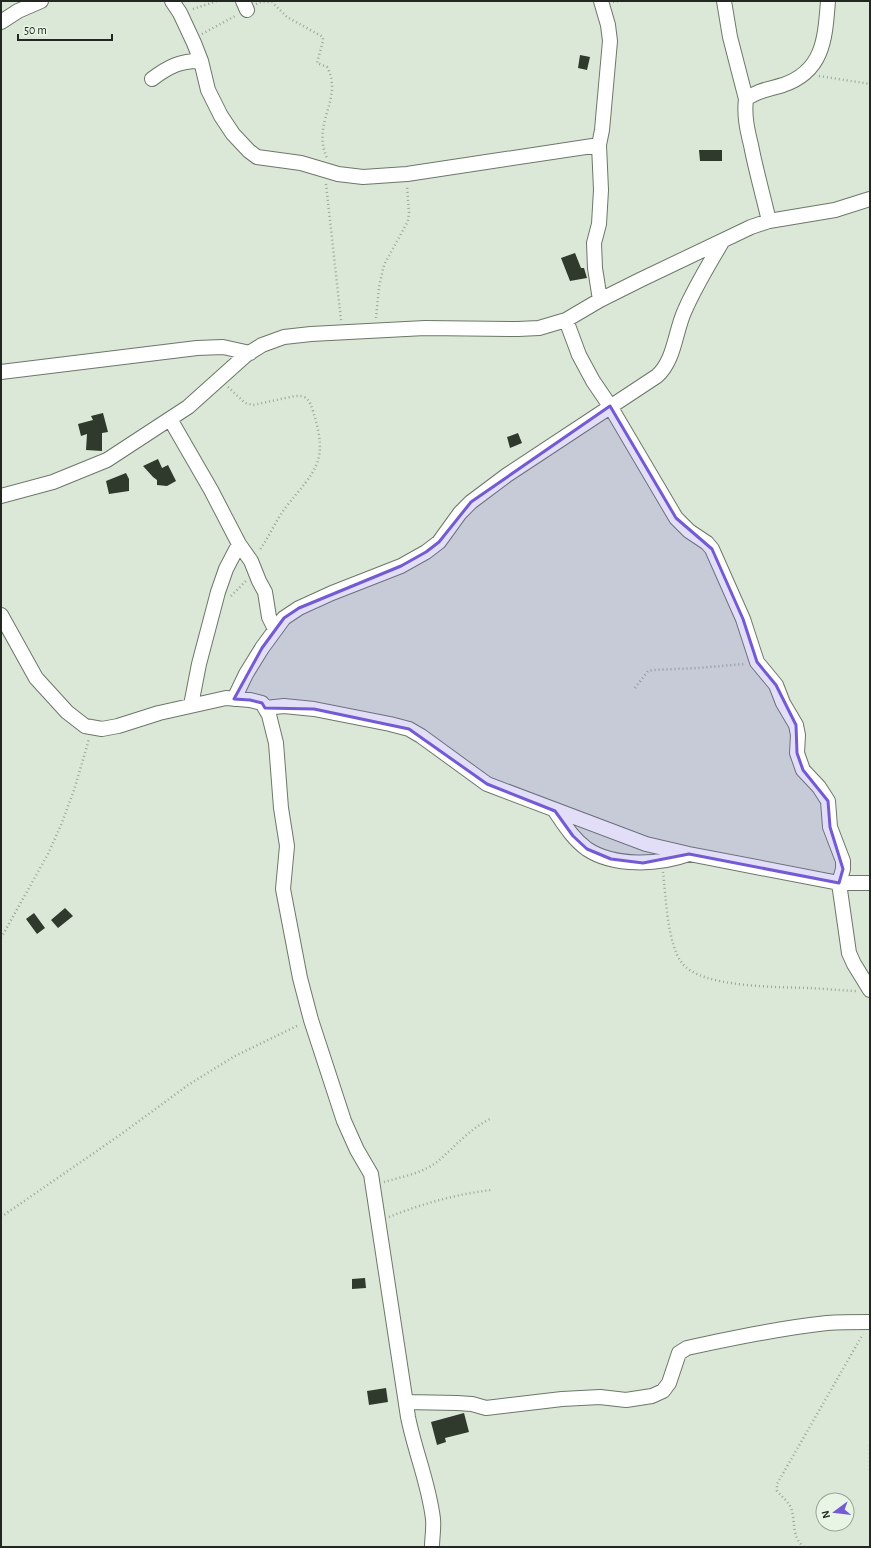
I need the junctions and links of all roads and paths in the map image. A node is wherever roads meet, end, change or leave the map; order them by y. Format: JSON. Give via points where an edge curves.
{"nodes":[{"id":1,"x":41,"y":1,"type":"edge"},
{"id":2,"x":172,"y":1,"type":"edge"},
{"id":3,"x":217,"y":1,"type":"edge"},
{"id":4,"x":601,"y":1,"type":"edge"},
{"id":5,"x":724,"y":1,"type":"edge"},
{"id":6,"x":828,"y":1,"type":"edge"},
{"id":7,"x":245,"y":5,"type":"edge"},
{"id":8,"x":180,"y":13,"type":"junction"},
{"id":9,"x":1,"y":22,"type":"edge"},
{"id":10,"x":192,"y":39,"type":"junction"},
{"id":11,"x":202,"y":61,"type":"junction"},
{"id":12,"x":808,"y":71,"type":"junction"},
{"id":13,"x":152,"y":79,"type":"dead end"},
{"id":14,"x":870,"y":84,"type":"edge"},
{"id":15,"x":746,"y":99,"type":"junction"},
{"id":16,"x":599,"y":145,"type":"junction"},
{"id":17,"x":329,"y":171,"type":"junction"},
{"id":18,"x":406,"y":174,"type":"junction"},
{"id":19,"x":870,"y":199,"type":"edge"},
{"id":20,"x":770,"y":221,"type":"junction"},
{"id":21,"x":722,"y":242,"type":"junction"},
{"id":22,"x":600,"y":300,"type":"junction"},
{"id":23,"x":566,"y":320,"type":"junction"},
{"id":24,"x":374,"y":330,"type":"junction"},
{"id":25,"x":343,"y":332,"type":"junction"},
{"id":26,"x":250,"y":353,"type":"junction"},
{"id":27,"x":1,"y":372,"type":"edge"},
{"id":28,"x":220,"y":379,"type":"junction"},
{"id":29,"x":610,"y":406,"type":"junction"},
{"id":30,"x":170,"y":419,"type":"junction"},
{"id":31,"x":1,"y":496,"type":"edge"},
{"id":32,"x":239,"y":544,"type":"junction"},
{"id":33,"x":251,"y":561,"type":"junction"},
{"id":34,"x":257,"y":576,"type":"junction"},
{"id":35,"x":229,"y":599,"type":"dead end"},
{"id":36,"x":3,"y":622,"type":"edge"},
{"id":37,"x":275,"y":629,"type":"junction"},
{"id":38,"x":757,"y":662,"type":"junction"},
{"id":39,"x":635,"y":688,"type":"dead end"},
{"id":40,"x":234,"y":698,"type":"junction"},
{"id":41,"x":191,"y":706,"type":"junction"},
{"id":42,"x":265,"y":708,"type":"junction"},
{"id":43,"x":93,"y":727,"type":"junction"},
{"id":44,"x":555,"y":811,"type":"junction"},
{"id":45,"x":689,"y":854,"type":"junction"},
{"id":46,"x":662,"y":862,"type":"junction"},
{"id":47,"x":839,"y":883,"type":"junction"},
{"id":48,"x":870,"y":883,"type":"edge"},
{"id":49,"x":1,"y":938,"type":"edge"},
{"id":50,"x":867,"y":990,"type":"edge"},
{"id":51,"x":311,"y":1020,"type":"junction"},
{"id":52,"x":490,"y":1119,"type":"dead end"},
{"id":53,"x":373,"y":1185,"type":"junction"},
{"id":54,"x":491,"y":1190,"type":"dead end"},
{"id":55,"x":1,"y":1217,"type":"edge"},
{"id":56,"x":379,"y":1221,"type":"junction"},
{"id":57,"x":868,"y":1325,"type":"edge"},
{"id":58,"x":406,"y":1402,"type":"junction"},
{"id":59,"x":870,"y":1445,"type":"edge"},
{"id":60,"x":870,"y":1470,"type":"edge"},
{"id":61,"x":432,"y":1547,"type":"edge"},
{"id":62,"x":804,"y":1547,"type":"edge"}],
"edges":[{"from":1,"to":9,"type":"street"},
{"from":2,"to":8,"type":"street"},
{"from":3,"to":8,"type":"path"},
{"from":4,"to":16,"type":"street","via":[[610,41]]},
{"from":5,"to":15,"type":"street","via":[[730,37]]},
{"from":6,"to":12,"type":"street","via":[[821,48]]},
{"from":7,"to":10,"type":"path"},
{"from":7,"to":17,"type":"path","via":[[272,2],[286,17],[323,37],[317,63],[327,67],[331,74],[332,91],[322,138]]},
{"from":8,"to":10,"type":"street"},
{"from":10,"to":11,"type":"street"},
{"from":11,"to":13,"type":"street","via":[[177,63]]},
{"from":11,"to":17,"type":"street","via":[[208,90],[221,116],[232,134],[248,151],[263,158],[301,163]]},
{"from":12,"to":14,"type":"path","via":[[826,78]]},
{"from":12,"to":15,"type":"street","via":[[792,81],[758,92]]},
{"from":15,"to":20,"type":"street","via":[[744,111],[747,127]]},
{"from":16,"to":18,"type":"street"},
{"from":16,"to":22,"type":"street","via":[[601,190],[599,224],[594,243]]},
{"from":17,"to":18,"type":"street","via":[[363,177]]},
{"from":17,"to":25,"type":"path","via":[[329,221]]},
{"from":18,"to":24,"type":"path","via":[[408,221],[384,265]]},
{"from":19,"to":20,"type":"street","via":[[835,210]]},
{"from":20,"to":21,"type":"street","via":[[751,227]]},
{"from":21,"to":22,"type":"street"},
{"from":21,"to":29,"type":"street","via":[[684,311],[663,371]]},
{"from":22,"to":23,"type":"street"},
{"from":23,"to":24,"type":"street","via":[[540,328]]},
{"from":23,"to":29,"type":"street","via":[[579,355]]},
{"from":24,"to":25,"type":"street"},
{"from":25,"to":26,"type":"street","via":[[284,337],[262,345]]},
{"from":26,"to":27,"type":"street","via":[[223,347],[197,348]]},
{"from":26,"to":28,"type":"street"},
{"from":28,"to":30,"type":"street"},
{"from":28,"to":33,"type":"path","via":[[245,403],[254,405],[301,395],[307,398],[321,445],[313,472]]},
{"from":29,"to":37,"type":"street","via":[[507,474],[460,513],[440,542],[426,552],[401,566],[299,608],[284,618]]},
{"from":29,"to":38,"type":"street","via":[[676,518],[712,549],[743,619]]},
{"from":30,"to":31,"type":"street","via":[[107,460],[53,482]]},
{"from":30,"to":32,"type":"street"},
{"from":32,"to":33,"type":"street"},
{"from":32,"to":41,"type":"street","via":[[226,568],[218,592]]},
{"from":33,"to":34,"type":"street"},
{"from":34,"to":35,"type":"path","via":[[243,583]]},
{"from":34,"to":37,"type":"street","via":[[265,592],[269,617]]},
{"from":36,"to":43,"type":"street","via":[[36,678],[67,712],[85,726]]},
{"from":37,"to":40,"type":"street"},
{"from":38,"to":39,"type":"path","via":[[648,671]]},
{"from":38,"to":47,"type":"street","via":[[776,685],[782,703],[796,725],[797,753],[803,770],[828,801],[830,827],[843,861]]},
{"from":40,"to":41,"type":"street"},
{"from":40,"to":42,"type":"street","via":[[262,703]]},
{"from":41,"to":43,"type":"street","via":[[159,712],[118,726],[102,729]]},
{"from":42,"to":44,"type":"street","via":[[284,706],[314,709],[408,729],[487,784]]},
{"from":42,"to":51,"type":"street","via":[[276,743],[287,846],[283,889]]},
{"from":43,"to":49,"type":"path","via":[[61,825],[48,854]]},
{"from":44,"to":45,"type":"street","via":[[646,844]]},
{"from":44,"to":46,"type":"street","via":[[573,836],[587,849],[610,859],[643,863]]},
{"from":45,"to":46,"type":"street"},
{"from":45,"to":47,"type":"street"},
{"from":46,"to":50,"type":"path","via":[[676,953],[682,964],[694,972],[711,980],[735,984]]},
{"from":47,"to":48,"type":"street"},
{"from":47,"to":50,"type":"street","via":[[849,953]]},
{"from":51,"to":53,"type":"street","via":[[344,1121],[371,1174]]},
{"from":51,"to":55,"type":"path","via":[[235,1056],[188,1085]]},
{"from":52,"to":53,"type":"path","via":[[468,1132],[436,1162],[422,1170]]},
{"from":53,"to":56,"type":"street"},
{"from":54,"to":56,"type":"path","via":[[424,1205]]},
{"from":56,"to":58,"type":"street"},
{"from":57,"to":58,"type":"street","via":[[828,1323],[753,1334],[687,1348],[679,1353],[669,1383],[663,1391],[652,1396],[626,1400],[600,1397],[562,1399],[486,1408],[472,1404]]},
{"from":57,"to":62,"type":"path","via":[[777,1484],[777,1491],[792,1509],[794,1530]]},
{"from":58,"to":61,"type":"street","via":[[411,1433],[422,1464],[430,1501],[433,1522]]},
{"from":59,"to":60,"type":"path"}]}
